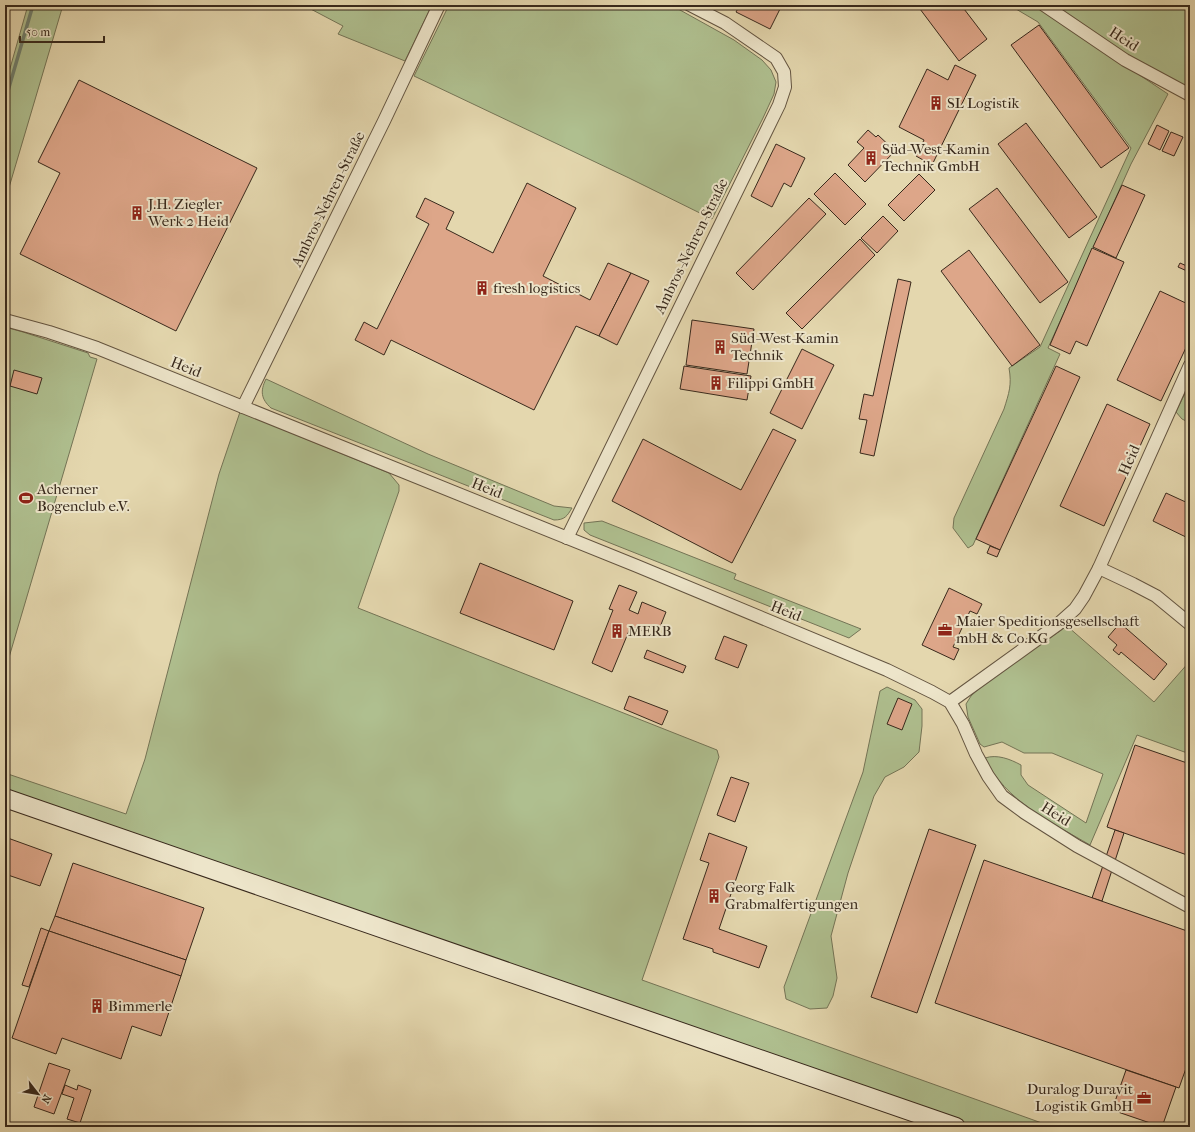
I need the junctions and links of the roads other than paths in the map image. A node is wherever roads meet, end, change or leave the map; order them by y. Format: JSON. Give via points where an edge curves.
{"nodes":[{"id":1,"x":439,"y":5,"type":"edge"},
{"id":2,"x":690,"y":5,"type":"edge"},
{"id":3,"x":1044,"y":5,"type":"edge"},
{"id":4,"x":1190,"y":95,"type":"edge"},
{"id":5,"x":5,"y":320,"type":"edge"},
{"id":6,"x":1190,"y":364,"type":"edge"},
{"id":7,"x":243,"y":407,"type":"junction"},
{"id":8,"x":567,"y":538,"type":"junction"},
{"id":9,"x":1098,"y":568,"type":"junction"},
{"id":10,"x":1190,"y":624,"type":"edge"},
{"id":11,"x":950,"y":702,"type":"junction"},
{"id":12,"x":5,"y":798,"type":"edge"},
{"id":13,"x":1190,"y":907,"type":"edge"},
{"id":14,"x":956,"y":1127,"type":"edge"}],
"edges":[{"from":1,"to":7,"type":"street","name":"Ambros-Nehren-Straße"},
{"from":2,"to":8,"type":"street","name":"Ambros-Nehren-Straße","via":[[724,23],[776,58],[784,72],[785,87],[779,105]]},
{"from":3,"to":4,"type":"street","name":"Heid","via":[[1125,60]]},
{"from":5,"to":7,"type":"street","name":"Heid","via":[[97,348]]},
{"from":6,"to":9,"type":"street","name":"Heid"},
{"from":7,"to":8,"type":"street","name":"Heid"},
{"from":8,"to":11,"type":"street","name":"Heid","via":[[887,670]]},
{"from":9,"to":10,"type":"street","via":[[1156,596]]},
{"from":9,"to":11,"type":"street","name":"Heid","via":[[1084,596],[1057,625]]},
{"from":11,"to":13,"type":"street","name":"Heid","via":[[985,770],[1002,796],[1077,846]]},
{"from":12,"to":14,"type":"main road"}]}
